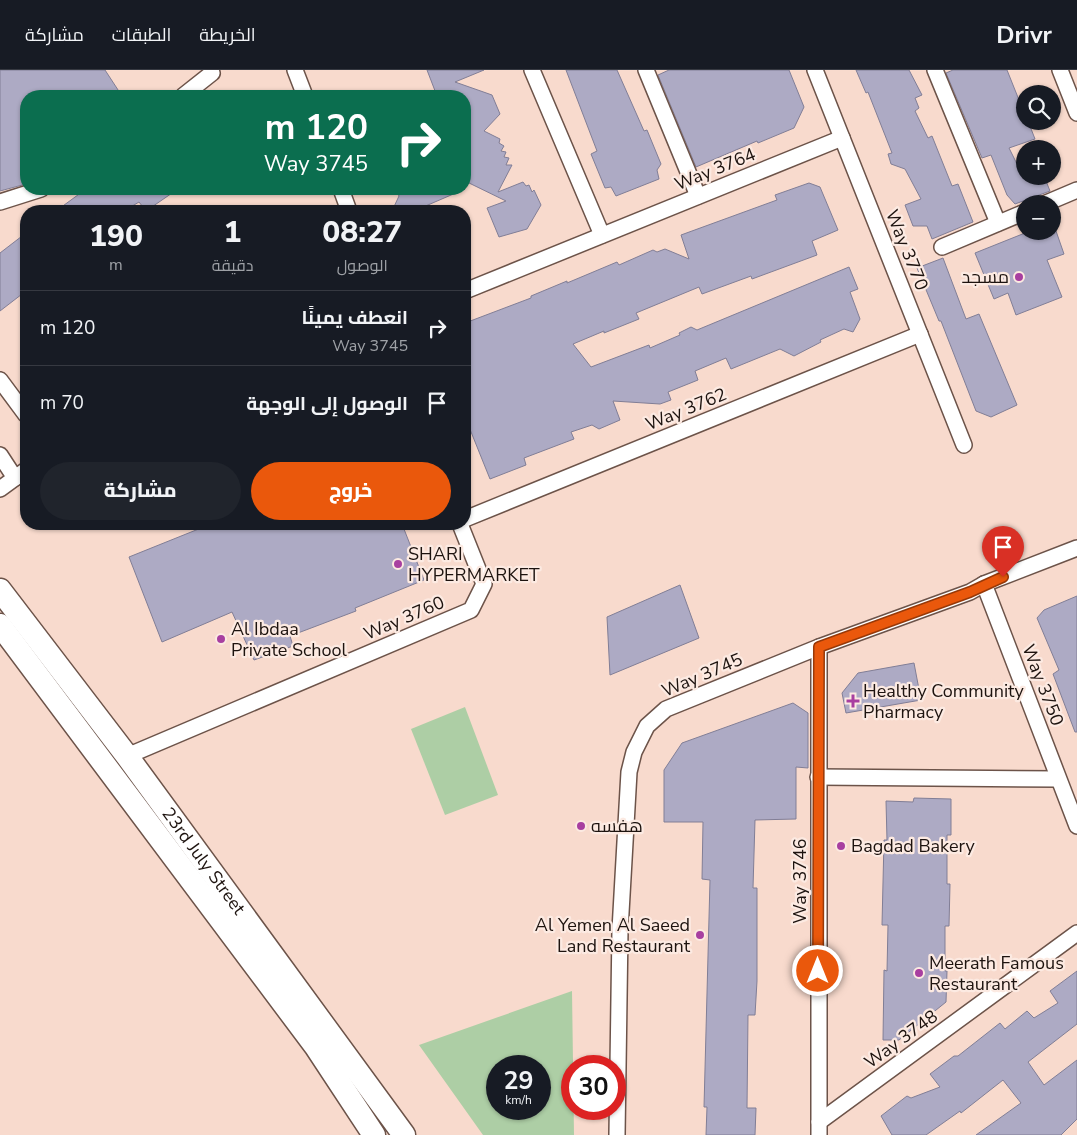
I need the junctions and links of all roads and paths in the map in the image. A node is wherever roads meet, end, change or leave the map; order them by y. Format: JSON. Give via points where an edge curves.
{"nodes":[{"id":1,"x":211,"y":70,"type":"edge"},
{"id":2,"x":295,"y":70,"type":"edge"},
{"id":3,"x":532,"y":70,"type":"edge"},
{"id":4,"x":646,"y":70,"type":"edge"},
{"id":5,"x":816,"y":70,"type":"edge"},
{"id":6,"x":935,"y":70,"type":"edge"},
{"id":7,"x":1060,"y":70,"type":"edge"},
{"id":8,"x":191,"y":90,"type":"edge"},
{"id":9,"x":303,"y":90,"type":"edge"},
{"id":10,"x":1077,"y":113,"type":"edge"},
{"id":11,"x":842,"y":138,"type":"junction"},
{"id":12,"x":1077,"y":190,"type":"edge"},
{"id":13,"x":22,"y":195,"type":"edge"},
{"id":14,"x":698,"y":196,"type":"junction"},
{"id":15,"x":1061,"y":197,"type":"edge"},
{"id":16,"x":0,"y":202,"type":"edge"},
{"id":17,"x":1016,"y":216,"type":"edge"},
{"id":18,"x":998,"y":223,"type":"junction"},
{"id":19,"x":602,"y":235,"type":"junction"},
{"id":20,"x":942,"y":247,"type":"dead end"},
{"id":21,"x":471,"y":290,"type":"edge"},
{"id":22,"x":920,"y":334,"type":"junction"},
{"id":23,"x":0,"y":380,"type":"edge"},
{"id":24,"x":20,"y":407,"type":"edge"},
{"id":25,"x":964,"y":445,"type":"dead end"},
{"id":26,"x":0,"y":455,"type":"edge"},
{"id":27,"x":20,"y":474,"type":"edge"},
{"id":28,"x":0,"y":489,"type":"edge"},
{"id":29,"x":471,"y":517,"type":"edge"},
{"id":30,"x":462,"y":530,"type":"edge"},
{"id":31,"x":1077,"y":548,"type":"edge"},
{"id":32,"x":984,"y":584,"type":"junction"},
{"id":33,"x":0,"y":590,"type":"edge"},
{"id":34,"x":0,"y":625,"type":"edge"},
{"id":35,"x":819,"y":647,"type":"junction"},
{"id":36,"x":127,"y":756,"type":"junction"},
{"id":37,"x":818,"y":777,"type":"junction"},
{"id":38,"x":1058,"y":778,"type":"junction"},
{"id":39,"x":1077,"y":826,"type":"edge"},
{"id":40,"x":1077,"y":933,"type":"edge"},
{"id":41,"x":819,"y":1128,"type":"edge"},
{"id":42,"x":374,"y":1135,"type":"edge"},
{"id":43,"x":404,"y":1135,"type":"edge"},
{"id":44,"x":617,"y":1135,"type":"edge"}],
"edges":[{"from":1,"to":8,"type":"street","via":[[212,73]]},
{"from":2,"to":9,"type":"street"},
{"from":3,"to":19,"type":"street"},
{"from":4,"to":14,"type":"street"},
{"from":5,"to":11,"type":"street","name":"Way 3770"},
{"from":6,"to":18,"type":"street"},
{"from":7,"to":10,"type":"street"},
{"from":11,"to":14,"type":"street","name":"Way 3764"},
{"from":11,"to":22,"type":"street","name":"Way 3770"},
{"from":12,"to":15,"type":"street"},
{"from":13,"to":16,"type":"street"},
{"from":14,"to":19,"type":"street","name":"Way 3764"},
{"from":17,"to":18,"type":"street"},
{"from":18,"to":20,"type":"street"},
{"from":19,"to":21,"type":"street","name":"Way 3764"},
{"from":22,"to":25,"type":"street","name":"Way 3770"},
{"from":22,"to":29,"type":"street","name":"Way 3762"},
{"from":23,"to":24,"type":"street"},
{"from":26,"to":27,"type":"street"},
{"from":27,"to":28,"type":"street"},
{"from":30,"to":36,"type":"street","name":"Way 3760","via":[[484,584],[471,610]]},
{"from":31,"to":32,"type":"street","name":"Way 3745"},
{"from":32,"to":35,"type":"street","name":"Way 3745"},
{"from":32,"to":38,"type":"street","name":"Way 3750"},
{"from":33,"to":36,"type":"main road","name":"23rd July Street"},
{"from":34,"to":42,"type":"main road","name":"23rd July Street","via":[[316,1047]]},
{"from":35,"to":37,"type":"street","name":"Way 3746"},
{"from":35,"to":44,"type":"street","name":"Way 3745","via":[[666,709],[647,726],[634,752],[620,930]]},
{"from":36,"to":43,"type":"main road","name":"23rd July Street"},
{"from":37,"to":38,"type":"street"},
{"from":37,"to":41,"type":"street","name":"Way 3746"},
{"from":38,"to":39,"type":"street","name":"Way 3750"},
{"from":40,"to":41,"type":"street","name":"Way 3748"}]}
